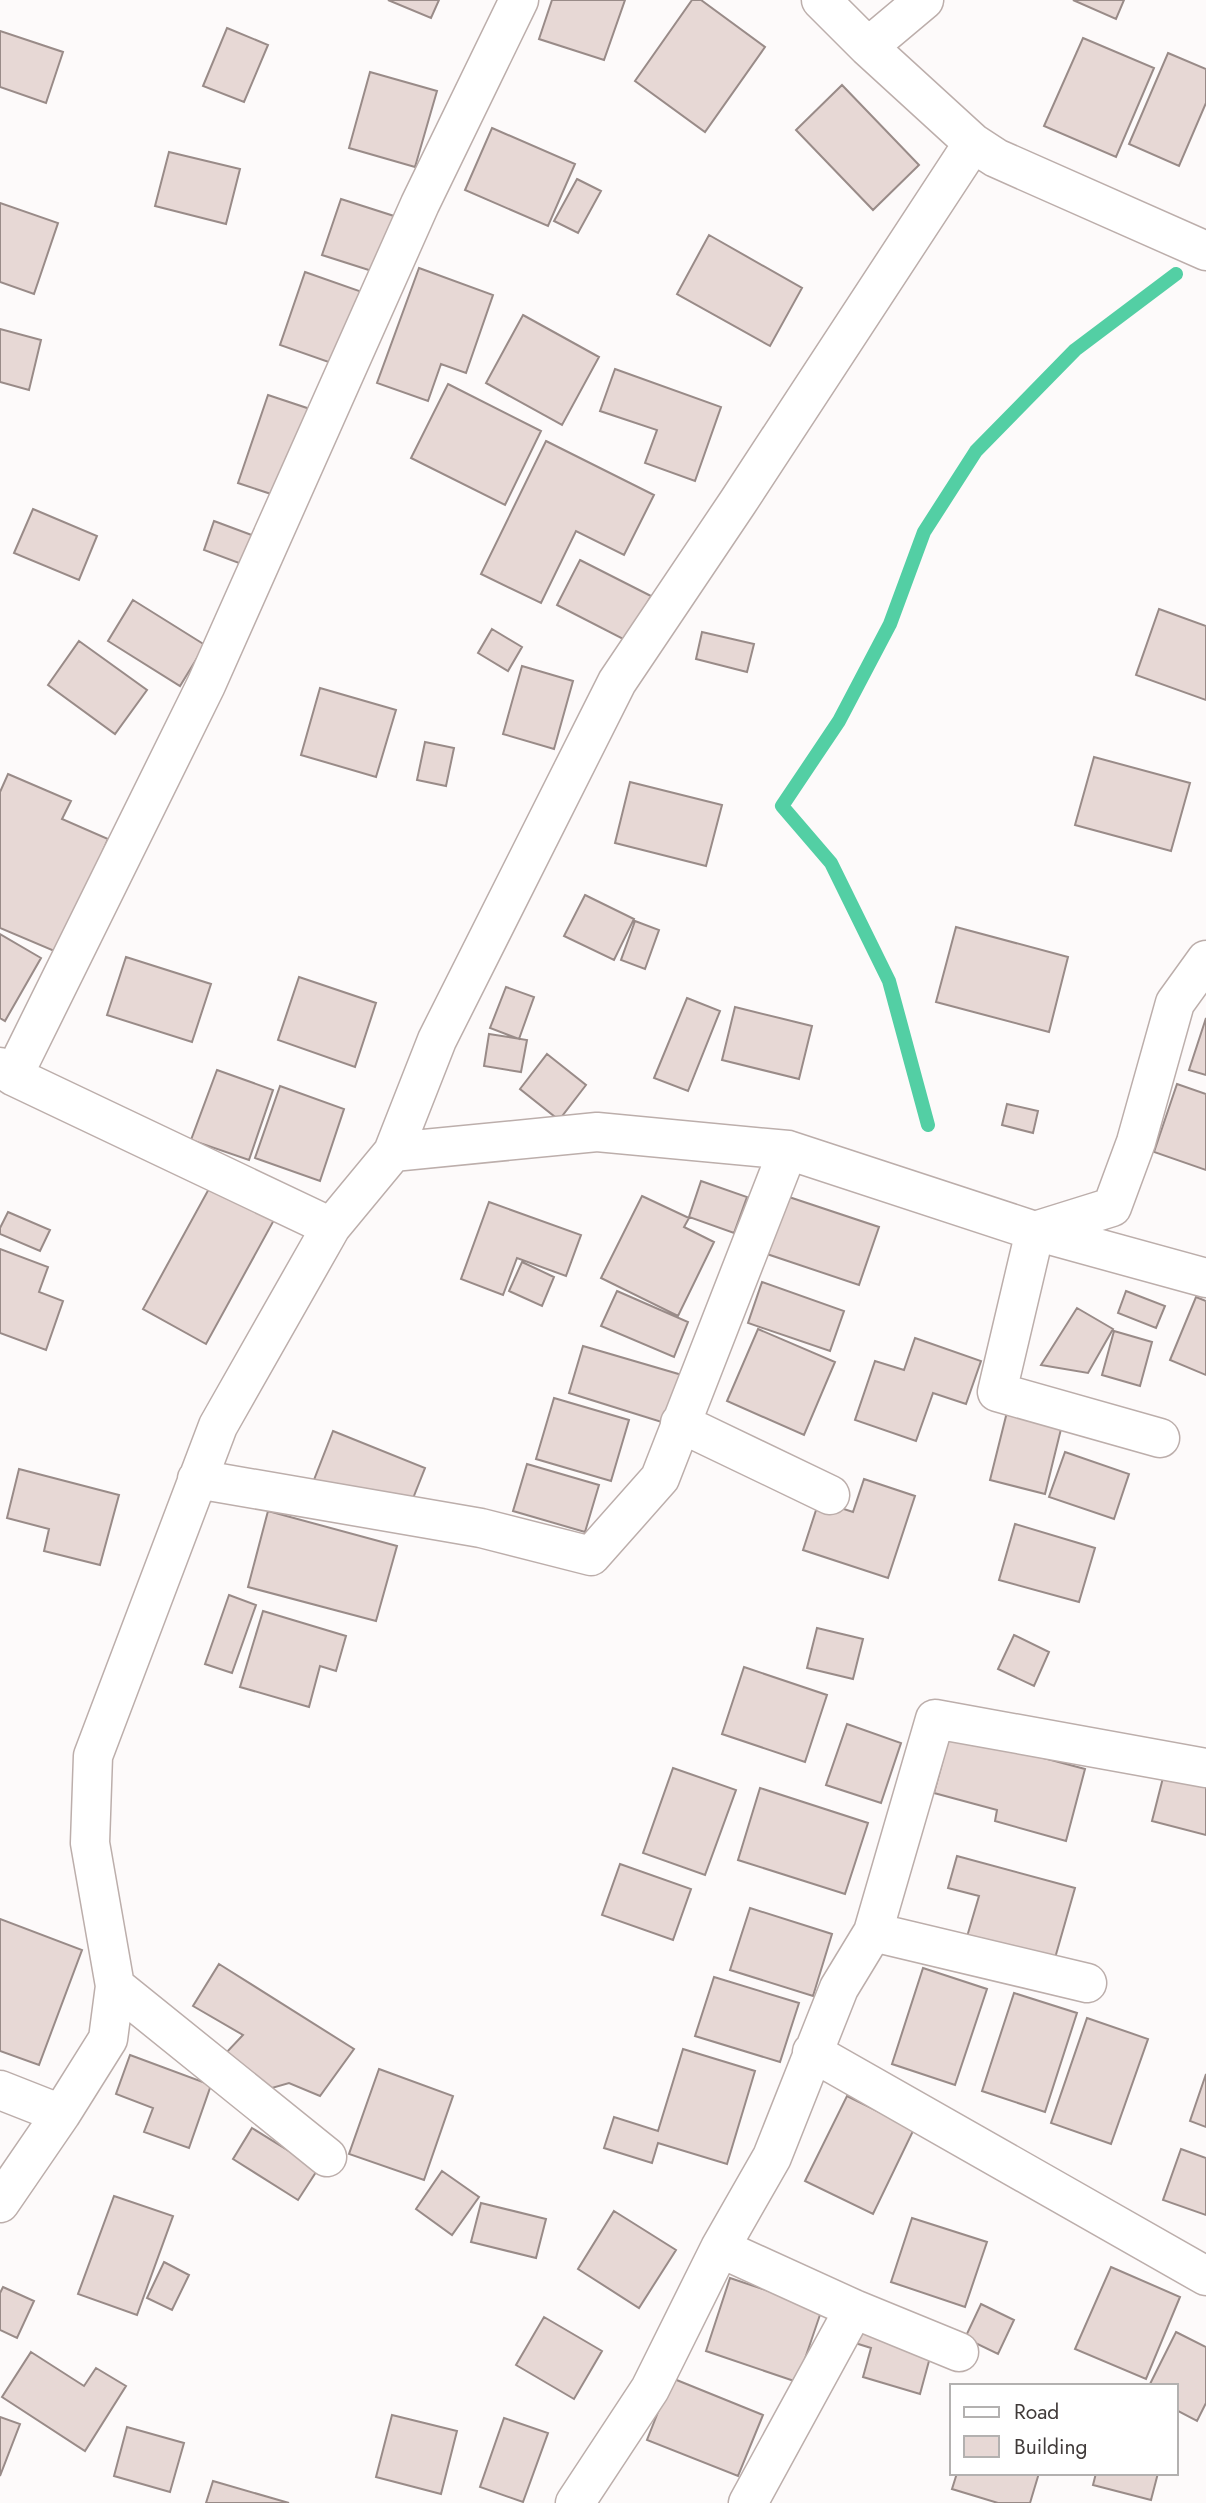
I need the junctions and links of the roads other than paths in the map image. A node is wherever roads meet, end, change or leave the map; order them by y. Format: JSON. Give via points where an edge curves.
{"nodes":[{"id":1,"x":519,"y":0,"type":"edge"},
{"id":2,"x":821,"y":0,"type":"edge"},
{"id":3,"x":924,"y":0,"type":"edge"},
{"id":4,"x":869,"y":47,"type":"junction"},
{"id":5,"x":973,"y":143,"type":"junction"},
{"id":6,"x":1206,"y":251,"type":"edge"},
{"id":7,"x":1206,"y":960,"type":"edge"},
{"id":8,"x":6,"y":1071,"type":"edge"},
{"id":9,"x":789,"y":1150,"type":"junction"},
{"id":10,"x":393,"y":1152,"type":"junction"},
{"id":11,"x":331,"y":1227,"type":"junction"},
{"id":12,"x":1035,"y":1231,"type":"junction"},
{"id":13,"x":1206,"y":1278,"type":"edge"},
{"id":14,"x":680,"y":1423,"type":"junction"},
{"id":15,"x":1160,"y":1438,"type":"dead end"},
{"id":16,"x":197,"y":1479,"type":"junction"},
{"id":17,"x":830,"y":1495,"type":"dead end"},
{"id":18,"x":1206,"y":1768,"type":"edge"},
{"id":19,"x":873,"y":1932,"type":"junction"},
{"id":20,"x":1087,"y":1983,"type":"dead end"},
{"id":21,"x":115,"y":1986,"type":"junction"},
{"id":22,"x":812,"y":2052,"type":"junction"},
{"id":23,"x":0,"y":2090,"type":"edge"},
{"id":24,"x":61,"y":2114,"type":"junction"},
{"id":25,"x":327,"y":2157,"type":"dead end"},
{"id":26,"x":0,"y":2203,"type":"edge"},
{"id":27,"x":720,"y":2248,"type":"junction"},
{"id":28,"x":1206,"y":2276,"type":"edge"},
{"id":29,"x":853,"y":2309,"type":"junction"},
{"id":30,"x":959,"y":2352,"type":"dead end"},
{"id":31,"x":575,"y":2503,"type":"edge"},
{"id":32,"x":748,"y":2503,"type":"edge"}],
"edges":[{"from":1,"to":8,"type":"street","via":[[420,204],[206,685]]},
{"from":2,"to":4,"type":"street"},
{"from":3,"to":4,"type":"street"},
{"from":4,"to":5,"type":"street"},
{"from":5,"to":6,"type":"street","via":[[996,158]]},
{"from":5,"to":10,"type":"street","via":[[617,682],[437,1040]]},
{"from":7,"to":12,"type":"street","via":[[1175,1003],[1136,1142],[1112,1208]]},
{"from":8,"to":11,"type":"street"},
{"from":9,"to":10,"type":"street","via":[[597,1132]]},
{"from":9,"to":12,"type":"street"},
{"from":9,"to":14,"type":"street"},
{"from":10,"to":11,"type":"street"},
{"from":11,"to":16,"type":"street","via":[[218,1426]]},
{"from":12,"to":13,"type":"street"},
{"from":12,"to":15,"type":"street","via":[[997,1392]]},
{"from":14,"to":16,"type":"street","via":[[660,1478],[592,1556],[481,1528]]},
{"from":14,"to":17,"type":"street"},
{"from":16,"to":21,"type":"street","via":[[93,1756],[90,1843]]},
{"from":18,"to":19,"type":"street","via":[[935,1718]]},
{"from":19,"to":20,"type":"street"},
{"from":19,"to":22,"type":"street","via":[[839,1988]]},
{"from":21,"to":24,"type":"street","via":[[108,2039]]},
{"from":21,"to":25,"type":"street"},
{"from":22,"to":27,"type":"street","via":[[772,2157]]},
{"from":22,"to":28,"type":"street"},
{"from":23,"to":24,"type":"street"},
{"from":24,"to":26,"type":"street"},
{"from":27,"to":29,"type":"street"},
{"from":27,"to":31,"type":"street","via":[[650,2389]]},
{"from":29,"to":30,"type":"street"},
{"from":29,"to":32,"type":"street"}]}
